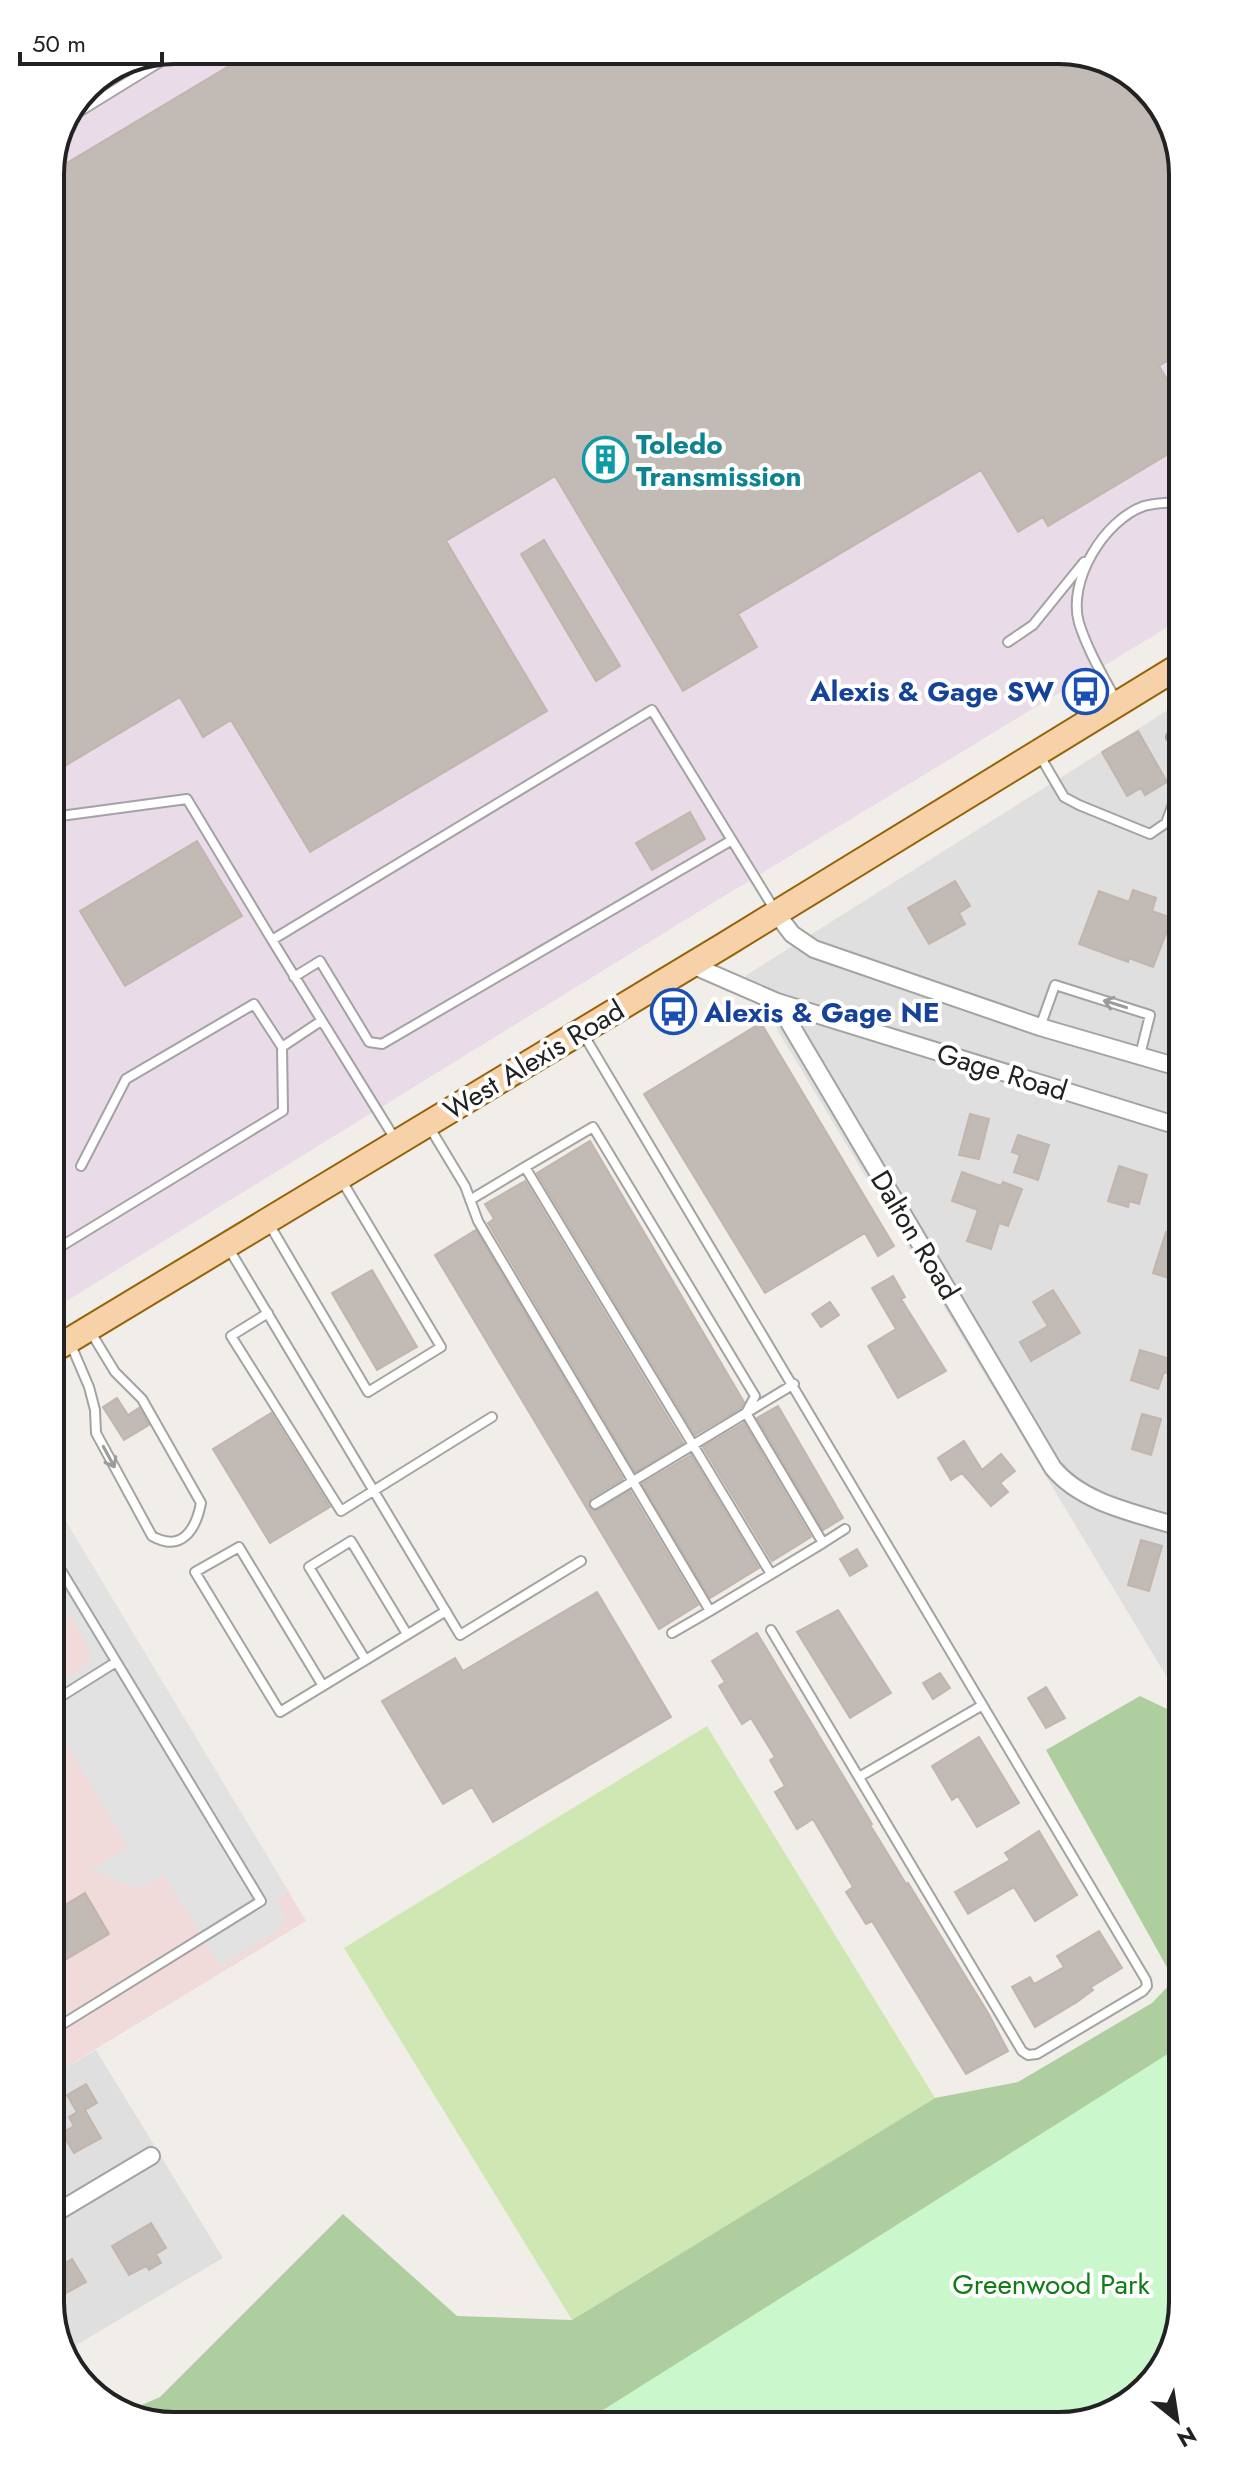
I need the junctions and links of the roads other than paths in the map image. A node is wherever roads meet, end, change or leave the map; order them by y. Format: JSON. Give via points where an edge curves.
{"nodes":[{"id":1,"x":152,"y":67,"type":"edge"},
{"id":2,"x":87,"y":107,"type":"edge"},
{"id":3,"x":1169,"y":503,"type":"edge"},
{"id":4,"x":1090,"y":555,"type":"junction"},
{"id":5,"x":1008,"y":642,"type":"dead end"},
{"id":6,"x":1169,"y":672,"type":"edge"},
{"id":7,"x":1118,"y":703,"type":"junction"},
{"id":8,"x":1038,"y":752,"type":"junction"},
{"id":9,"x":1169,"y":815,"type":"edge"},
{"id":10,"x":64,"y":816,"type":"edge"},
{"id":11,"x":732,"y":840,"type":"junction"},
{"id":12,"x":776,"y":913,"type":"junction"},
{"id":13,"x":272,"y":940,"type":"junction"},
{"id":14,"x":692,"y":965,"type":"junction"},
{"id":15,"x":294,"y":977,"type":"junction"},
{"id":16,"x":777,"y":1002,"type":"junction"},
{"id":17,"x":321,"y":1021,"type":"junction"},
{"id":18,"x":1040,"y":1027,"type":"junction"},
{"id":19,"x":581,"y":1032,"type":"junction"},
{"id":20,"x":282,"y":1047,"type":"junction"},
{"id":21,"x":1140,"y":1055,"type":"junction"},
{"id":22,"x":1169,"y":1064,"type":"edge"},
{"id":23,"x":1169,"y":1123,"type":"edge"},
{"id":24,"x":427,"y":1124,"type":"junction"},
{"id":25,"x":397,"y":1142,"type":"junction"},
{"id":26,"x":81,"y":1166,"type":"dead end"},
{"id":27,"x":525,"y":1167,"type":"junction"},
{"id":28,"x":340,"y":1177,"type":"junction"},
{"id":29,"x":470,"y":1200,"type":"junction"},
{"id":30,"x":267,"y":1221,"type":"junction"},
{"id":31,"x":64,"y":1245,"type":"edge"},
{"id":32,"x":227,"y":1245,"type":"junction"},
{"id":33,"x":268,"y":1313,"type":"junction"},
{"id":34,"x":71,"y":1339,"type":"edge"},
{"id":35,"x":794,"y":1384,"type":"junction"},
{"id":36,"x":746,"y":1413,"type":"junction"},
{"id":37,"x":492,"y":1417,"type":"dead end"},
{"id":38,"x":694,"y":1444,"type":"junction"},
{"id":39,"x":633,"y":1481,"type":"junction"},
{"id":40,"x":374,"y":1491,"type":"junction"},
{"id":41,"x":595,"y":1504,"type":"dead end"},
{"id":42,"x":1169,"y":1524,"type":"edge"},
{"id":43,"x":845,"y":1529,"type":"dead end"},
{"id":44,"x":823,"y":1543,"type":"junction"},
{"id":45,"x":581,"y":1561,"type":"dead end"},
{"id":46,"x":771,"y":1574,"type":"junction"},
{"id":47,"x":64,"y":1575,"type":"edge"},
{"id":48,"x":446,"y":1611,"type":"junction"},
{"id":49,"x":710,"y":1611,"type":"junction"},
{"id":50,"x":771,"y":1630,"type":"dead end"},
{"id":51,"x":672,"y":1633,"type":"dead end"},
{"id":52,"x":407,"y":1634,"type":"junction"},
{"id":53,"x":365,"y":1659,"type":"junction"},
{"id":54,"x":116,"y":1662,"type":"junction"},
{"id":55,"x":323,"y":1686,"type":"junction"},
{"id":56,"x":64,"y":1695,"type":"edge"},
{"id":57,"x":981,"y":1706,"type":"junction"},
{"id":58,"x":859,"y":1777,"type":"junction"},
{"id":59,"x":64,"y":2023,"type":"edge"},
{"id":60,"x":151,"y":2156,"type":"dead end"},
{"id":61,"x":64,"y":2208,"type":"edge"}],
"edges":[{"from":1,"to":2,"type":"lane"},
{"from":3,"to":4,"type":"lane","via":[[1144,506],[1120,519]]},
{"from":4,"to":5,"type":"lane","via":[[1033,625]]},
{"from":4,"to":7,"type":"lane","via":[[1079,585],[1078,619]]},
{"from":6,"to":7,"type":"main road","name":"West Alexis Road"},
{"from":7,"to":8,"type":"main road","name":"West Alexis Road"},
{"from":8,"to":9,"type":"lane","via":[[1064,797],[1079,805],[1150,834]]},
{"from":8,"to":12,"type":"main road","name":"West Alexis Road"},
{"from":10,"to":13,"type":"lane","via":[[187,799]]},
{"from":11,"to":12,"type":"lane"},
{"from":11,"to":13,"type":"lane","via":[[652,710]]},
{"from":11,"to":15,"type":"lane","via":[[382,1044],[369,1042],[320,961]]},
{"from":12,"to":14,"type":"main road","name":"West Alexis Road"},
{"from":12,"to":18,"type":"street","name":"Gage Road","via":[[792,934],[814,949]]},
{"from":13,"to":15,"type":"lane"},
{"from":14,"to":16,"type":"street","name":"Gage Road"},
{"from":14,"to":19,"type":"main road","name":"West Alexis Road"},
{"from":15,"to":17,"type":"lane"},
{"from":16,"to":23,"type":"street","name":"Gage Road"},
{"from":16,"to":42,"type":"street","name":"Dalton Road","via":[[1053,1468],[1077,1491]]},
{"from":17,"to":20,"type":"lane"},
{"from":17,"to":25,"type":"lane"},
{"from":18,"to":21,"type":"street","name":"Gage Road"},
{"from":21,"to":18,"type":"lane","one_way":true,"via":[[1150,1015],[1055,985]]},
{"from":19,"to":24,"type":"main road","name":"West Alexis Road"},
{"from":19,"to":35,"type":"lane"},
{"from":20,"to":26,"type":"lane","via":[[254,1004],[190,1041],[126,1079]]},
{"from":20,"to":31,"type":"lane","via":[[283,1111]]},
{"from":21,"to":22,"type":"street","name":"Gage Road"},
{"from":24,"to":25,"type":"main road","name":"West Alexis Road"},
{"from":24,"to":29,"type":"lane"},
{"from":25,"to":28,"type":"main road","name":"West Alexis Road"},
{"from":27,"to":29,"type":"lane"},
{"from":27,"to":36,"type":"lane","via":[[593,1127],[755,1396]]},
{"from":27,"to":38,"type":"lane"},
{"from":28,"to":30,"type":"main road","name":"West Alexis Road"},
{"from":28,"to":30,"type":"lane","via":[[441,1347],[368,1392]]},
{"from":29,"to":39,"type":"lane"},
{"from":30,"to":32,"type":"main road","name":"West Alexis Road"},
{"from":32,"to":33,"type":"lane"},
{"from":32,"to":34,"type":"main road","name":"West Alexis Road"},
{"from":33,"to":40,"type":"lane"},
{"from":33,"to":40,"type":"lane","via":[[231,1336],[341,1511]]},
{"from":34,"to":34,"type":"lane","one_way":true,"via":[[89,1387],[96,1433],[152,1536],[162,1542],[181,1539],[192,1531],[201,1503],[142,1399]]},
{"from":35,"to":36,"type":"lane"},
{"from":35,"to":57,"type":"lane"},
{"from":36,"to":38,"type":"lane"},
{"from":36,"to":44,"type":"lane"},
{"from":37,"to":40,"type":"lane"},
{"from":38,"to":39,"type":"lane"},
{"from":38,"to":46,"type":"lane"},
{"from":39,"to":41,"type":"lane"},
{"from":39,"to":49,"type":"lane"},
{"from":40,"to":48,"type":"lane"},
{"from":43,"to":44,"type":"lane"},
{"from":44,"to":46,"type":"lane"},
{"from":45,"to":48,"type":"lane","via":[[460,1635]]},
{"from":46,"to":49,"type":"lane"},
{"from":47,"to":54,"type":"lane"},
{"from":48,"to":52,"type":"lane"},
{"from":49,"to":51,"type":"lane"},
{"from":50,"to":58,"type":"lane"},
{"from":52,"to":53,"type":"lane"},
{"from":52,"to":53,"type":"lane","via":[[351,1541],[309,1567]]},
{"from":53,"to":55,"type":"lane"},
{"from":54,"to":56,"type":"lane"},
{"from":54,"to":59,"type":"lane","via":[[261,1901]]},
{"from":55,"to":55,"type":"lane","via":[[280,1712],[195,1572],[239,1547]]},
{"from":57,"to":58,"type":"lane"},
{"from":57,"to":58,"type":"lane","via":[[1147,1986],[1037,2054],[1022,2051]]},
{"from":60,"to":61,"type":"street"}]}
